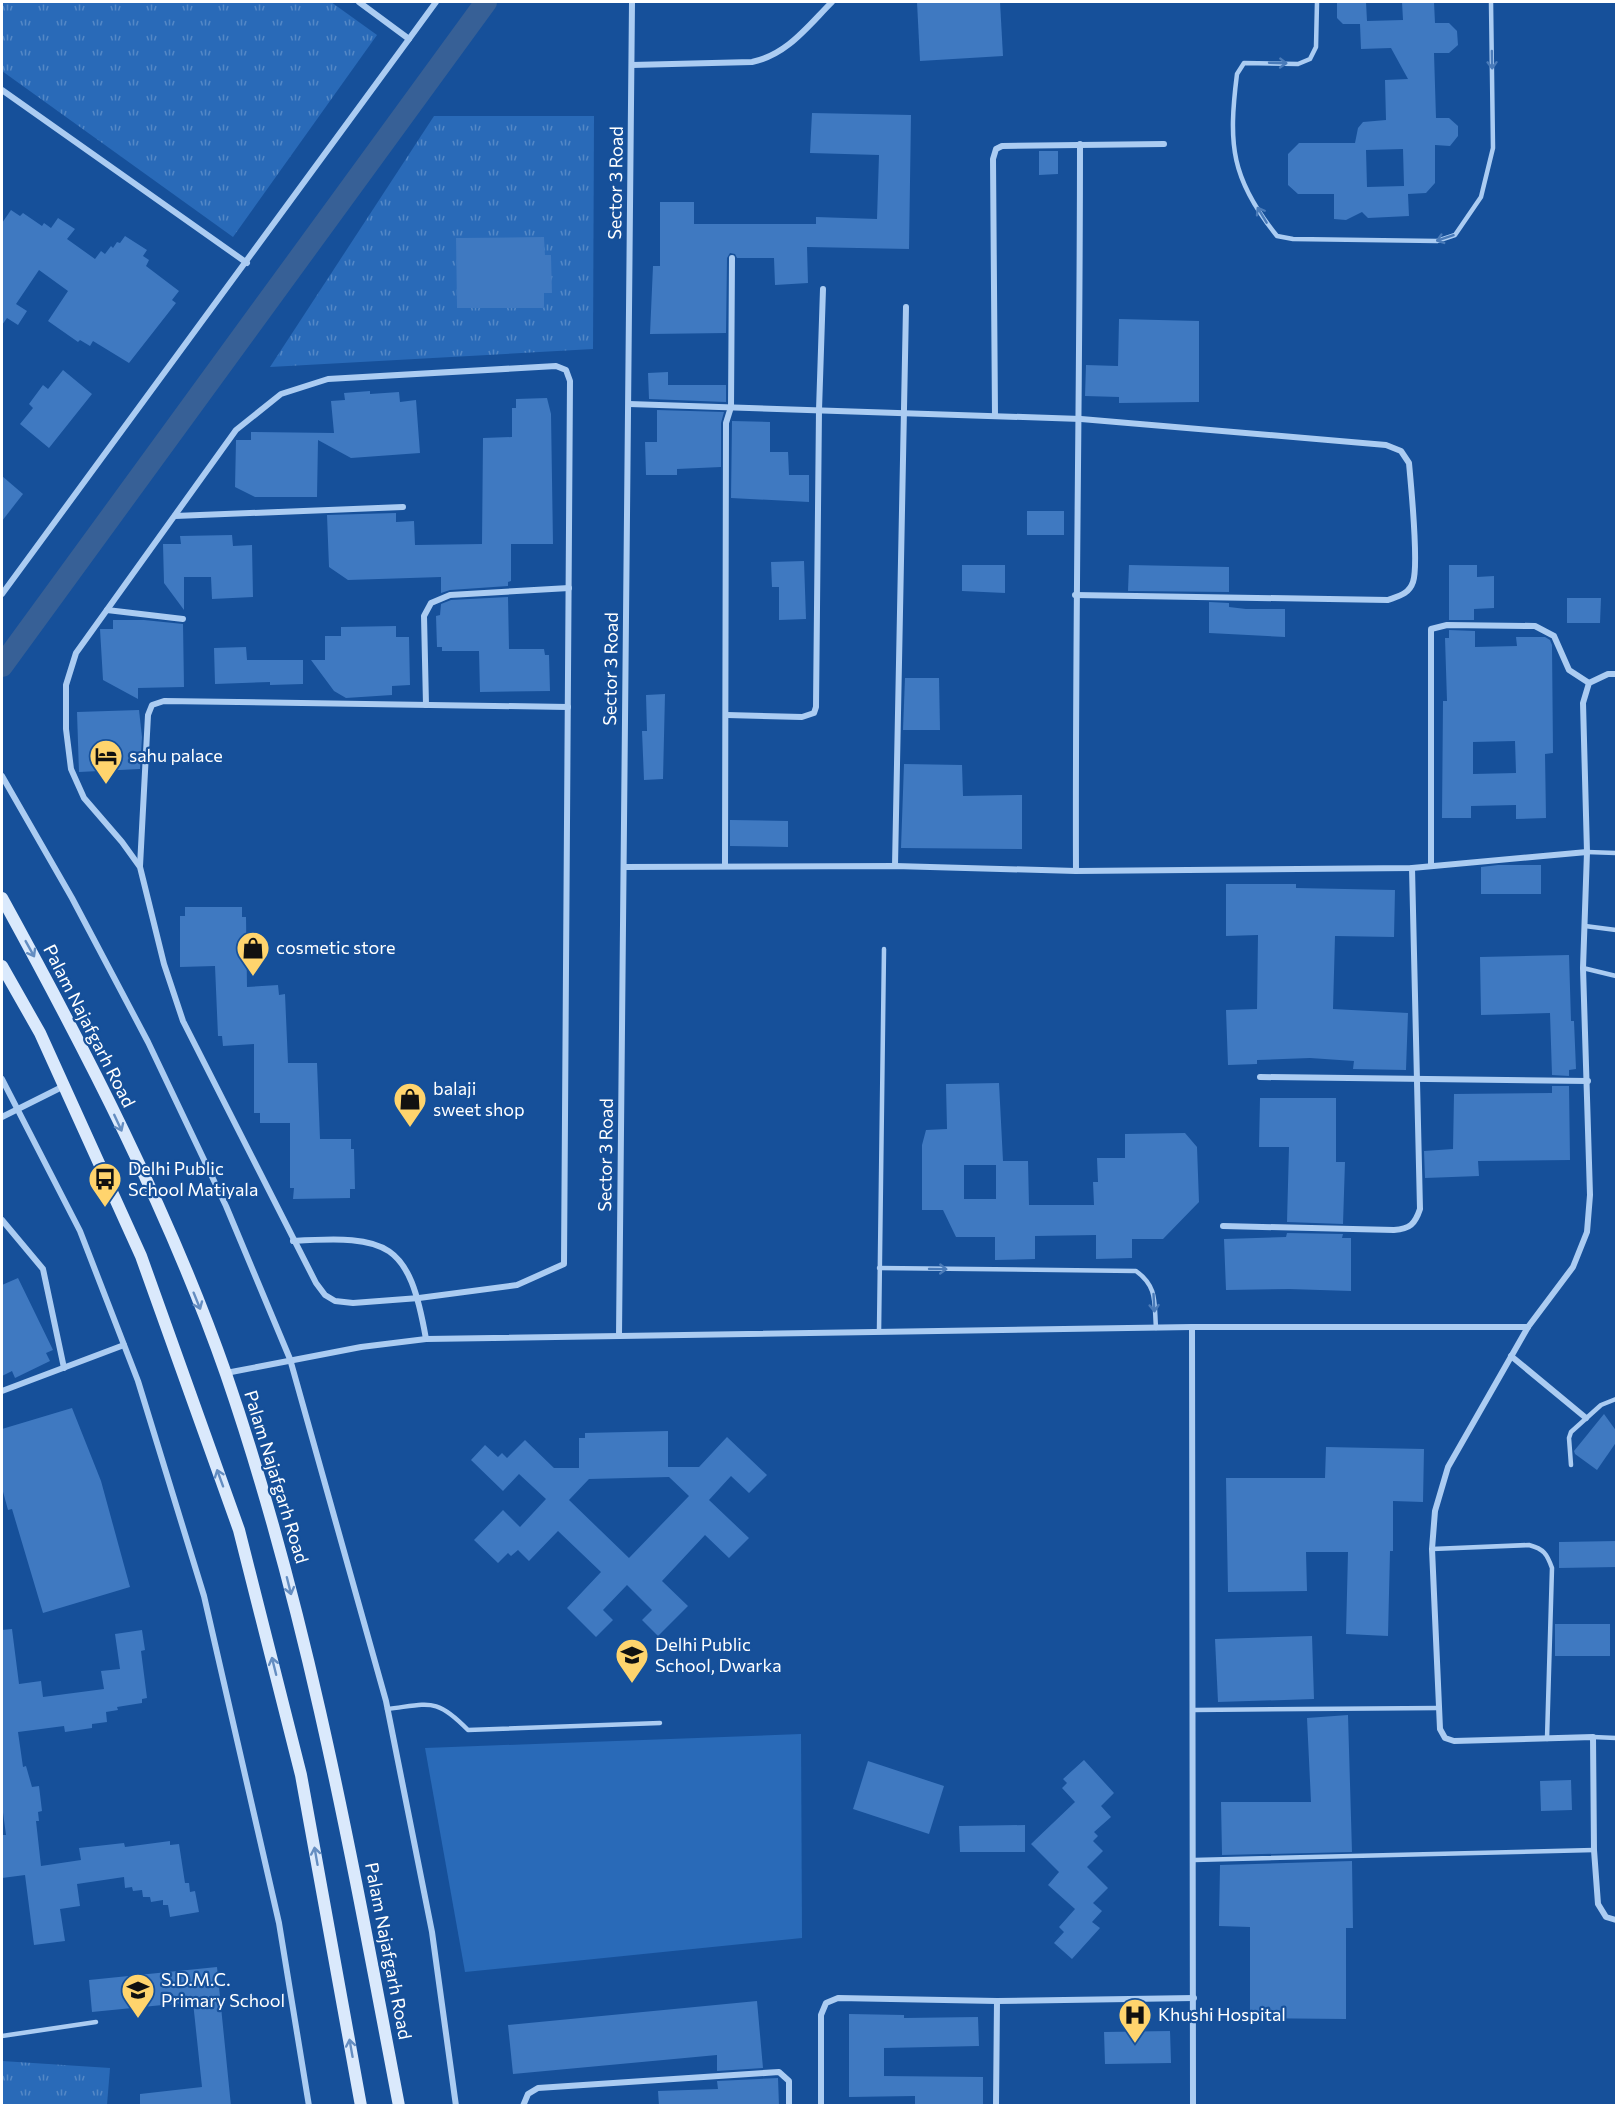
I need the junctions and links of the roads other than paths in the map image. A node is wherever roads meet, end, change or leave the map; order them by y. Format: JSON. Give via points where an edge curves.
{"nodes":[{"id":1,"x":359,"y":2,"type":"edge"},
{"id":2,"x":436,"y":2,"type":"edge"},
{"id":3,"x":632,"y":2,"type":"edge"},
{"id":4,"x":832,"y":2,"type":"edge"},
{"id":5,"x":1317,"y":2,"type":"edge"},
{"id":6,"x":1491,"y":2,"type":"edge"},
{"id":7,"x":409,"y":39,"type":"junction"},
{"id":8,"x":632,"y":65,"type":"junction"},
{"id":9,"x":2,"y":90,"type":"edge"},
{"id":10,"x":1080,"y":144,"type":"junction"},
{"id":11,"x":1164,"y":144,"type":"dead end"},
{"id":12,"x":732,"y":258,"type":"dead end"},
{"id":13,"x":246,"y":262,"type":"junction"},
{"id":14,"x":823,"y":289,"type":"dead end"},
{"id":15,"x":906,"y":307,"type":"dead end"},
{"id":16,"x":628,"y":404,"type":"junction"},
{"id":17,"x":731,"y":407,"type":"junction"},
{"id":18,"x":819,"y":410,"type":"junction"},
{"id":19,"x":904,"y":412,"type":"junction"},
{"id":20,"x":995,"y":415,"type":"junction"},
{"id":21,"x":1080,"y":419,"type":"junction"},
{"id":22,"x":402,"y":507,"type":"dead end"},
{"id":23,"x":175,"y":516,"type":"junction"},
{"id":24,"x":569,"y":588,"type":"junction"},
{"id":25,"x":2,"y":594,"type":"edge"},
{"id":26,"x":1075,"y":595,"type":"junction"},
{"id":27,"x":108,"y":610,"type":"junction"},
{"id":28,"x":183,"y":619,"type":"dead end"},
{"id":29,"x":1617,"y":674,"type":"edge"},
{"id":30,"x":1589,"y":683,"type":"junction"},
{"id":31,"x":426,"y":705,"type":"junction"},
{"id":32,"x":568,"y":707,"type":"junction"},
{"id":33,"x":727,"y":715,"type":"junction"},
{"id":34,"x":2,"y":776,"type":"edge"},
{"id":35,"x":1587,"y":852,"type":"junction"},
{"id":36,"x":1617,"y":853,"type":"edge"},
{"id":37,"x":725,"y":865,"type":"junction"},
{"id":38,"x":894,"y":866,"type":"junction"},
{"id":39,"x":1431,"y":866,"type":"junction"},
{"id":40,"x":140,"y":867,"type":"junction"},
{"id":41,"x":624,"y":867,"type":"junction"},
{"id":42,"x":1412,"y":868,"type":"junction"},
{"id":43,"x":1076,"y":871,"type":"junction"},
{"id":44,"x":2,"y":898,"type":"edge"},
{"id":45,"x":1585,"y":926,"type":"junction"},
{"id":46,"x":1617,"y":930,"type":"edge"},
{"id":47,"x":884,"y":950,"type":"dead end"},
{"id":48,"x":2,"y":966,"type":"edge"},
{"id":49,"x":1583,"y":969,"type":"junction"},
{"id":50,"x":1617,"y":976,"type":"edge"},
{"id":51,"x":1260,"y":1077,"type":"dead end"},
{"id":52,"x":1417,"y":1077,"type":"junction"},
{"id":53,"x":2,"y":1079,"type":"edge"},
{"id":54,"x":1588,"y":1081,"type":"junction"},
{"id":55,"x":64,"y":1086,"type":"junction"},
{"id":56,"x":17,"y":1109,"type":"junction"},
{"id":57,"x":2,"y":1117,"type":"edge"},
{"id":58,"x":2,"y":1220,"type":"edge"},
{"id":59,"x":1223,"y":1226,"type":"dead end"},
{"id":60,"x":293,"y":1241,"type":"junction"},
{"id":61,"x":879,"y":1268,"type":"junction"},
{"id":62,"x":419,"y":1298,"type":"junction"},
{"id":63,"x":1192,"y":1327,"type":"junction"},
{"id":64,"x":1528,"y":1327,"type":"junction"},
{"id":65,"x":1156,"y":1328,"type":"junction"},
{"id":66,"x":879,"y":1332,"type":"junction"},
{"id":67,"x":619,"y":1336,"type":"junction"},
{"id":68,"x":426,"y":1339,"type":"junction"},
{"id":69,"x":124,"y":1345,"type":"junction"},
{"id":70,"x":1511,"y":1356,"type":"junction"},
{"id":71,"x":290,"y":1359,"type":"junction"},
{"id":72,"x":64,"y":1368,"type":"junction"},
{"id":73,"x":226,"y":1373,"type":"junction"},
{"id":74,"x":2,"y":1391,"type":"edge"},
{"id":75,"x":1617,"y":1399,"type":"edge"},
{"id":76,"x":1586,"y":1418,"type":"junction"},
{"id":77,"x":1571,"y":1465,"type":"dead end"},
{"id":78,"x":1432,"y":1549,"type":"junction"},
{"id":79,"x":1439,"y":1708,"type":"junction"},
{"id":80,"x":387,"y":1709,"type":"junction"},
{"id":81,"x":1193,"y":1710,"type":"junction"},
{"id":82,"x":660,"y":1723,"type":"dead end"},
{"id":83,"x":1593,"y":1737,"type":"junction"},
{"id":84,"x":1617,"y":1738,"type":"edge"},
{"id":85,"x":1547,"y":1739,"type":"junction"},
{"id":86,"x":1594,"y":1850,"type":"junction"},
{"id":87,"x":1194,"y":1860,"type":"junction"},
{"id":88,"x":1617,"y":1920,"type":"edge"},
{"id":89,"x":1194,"y":1998,"type":"junction"},
{"id":90,"x":997,"y":2001,"type":"junction"},
{"id":91,"x":96,"y":2022,"type":"dead end"},
{"id":92,"x":2,"y":2036,"type":"edge"},
{"id":93,"x":309,"y":2106,"type":"edge"},
{"id":94,"x":361,"y":2106,"type":"edge"},
{"id":95,"x":399,"y":2106,"type":"edge"},
{"id":96,"x":456,"y":2106,"type":"edge"},
{"id":97,"x":523,"y":2106,"type":"edge"},
{"id":98,"x":789,"y":2106,"type":"edge"},
{"id":99,"x":821,"y":2106,"type":"edge"},
{"id":100,"x":996,"y":2106,"type":"edge"},
{"id":101,"x":1193,"y":2106,"type":"edge"}],
"edges":[{"from":1,"to":7,"type":"street"},
{"from":2,"to":7,"type":"street"},
{"from":3,"to":8,"type":"street","name":"Sector 3 Road"},
{"from":4,"to":8,"type":"street","via":[[786,48],[769,59]]},
{"from":6,"to":5,"type":"lane","one_way":true,"via":[[1493,148],[1481,197],[1455,235],[1437,242],[1277,236],[1238,175],[1233,155],[1238,74],[1244,63],[1298,64],[1310,59],[1316,47]]},
{"from":7,"to":13,"type":"street"},
{"from":8,"to":16,"type":"street","name":"Sector 3 Road"},
{"from":9,"to":13,"type":"street"},
{"from":10,"to":11,"type":"street"},
{"from":10,"to":20,"type":"street","via":[[996,149]]},
{"from":10,"to":21,"type":"street"},
{"from":12,"to":17,"type":"street"},
{"from":13,"to":25,"type":"street"},
{"from":14,"to":18,"type":"street"},
{"from":15,"to":19,"type":"street"},
{"from":16,"to":17,"type":"street"},
{"from":16,"to":41,"type":"street","name":"Sector 3 Road"},
{"from":17,"to":18,"type":"street"},
{"from":17,"to":33,"type":"street","via":[[726,423]]},
{"from":18,"to":19,"type":"street"},
{"from":18,"to":33,"type":"street","via":[[814,712],[801,717]]},
{"from":19,"to":20,"type":"street"},
{"from":19,"to":38,"type":"street"},
{"from":20,"to":21,"type":"street"},
{"from":21,"to":26,"type":"street"},
{"from":21,"to":26,"type":"street","via":[[1386,445],[1401,451],[1409,463],[1415,564],[1413,581],[1405,594],[1388,600]]},
{"from":22,"to":23,"type":"street"},
{"from":23,"to":24,"type":"street","via":[[236,430],[281,394],[328,379],[556,366],[566,370],[570,381]]},
{"from":23,"to":27,"type":"street"},
{"from":24,"to":31,"type":"street","via":[[450,595],[431,603],[424,616]]},
{"from":24,"to":32,"type":"street"},
{"from":26,"to":43,"type":"street"},
{"from":27,"to":28,"type":"street"},
{"from":27,"to":40,"type":"street","via":[[76,653],[66,685],[66,729],[71,769],[84,798]]},
{"from":29,"to":30,"type":"street"},
{"from":30,"to":35,"type":"street","via":[[1584,703]]},
{"from":30,"to":39,"type":"street","via":[[1569,670],[1554,636],[1535,626],[1447,625],[1431,629]]},
{"from":31,"to":32,"type":"street"},
{"from":31,"to":40,"type":"street","via":[[164,701],[152,705],[147,715]]},
{"from":32,"to":62,"type":"street","via":[[564,1264],[517,1285]]},
{"from":33,"to":37,"type":"street"},
{"from":34,"to":71,"type":"street","via":[[148,1042],[226,1206]]},
{"from":35,"to":36,"type":"lane"},
{"from":35,"to":39,"type":"street"},
{"from":35,"to":45,"type":"street"},
{"from":37,"to":38,"type":"street"},
{"from":37,"to":41,"type":"street"},
{"from":38,"to":43,"type":"street"},
{"from":39,"to":42,"type":"street"},
{"from":40,"to":60,"type":"street","via":[[183,1021]]},
{"from":41,"to":67,"type":"street","name":"Sector 3 Road"},
{"from":42,"to":43,"type":"street"},
{"from":42,"to":52,"type":"street"},
{"from":44,"to":73,"type":"main road","name":"Palam Najafgarh Road","one_way":true,"via":[[70,1022],[174,1243]]},
{"from":45,"to":46,"type":"lane"},
{"from":45,"to":49,"type":"street"},
{"from":47,"to":61,"type":"lane"},
{"from":48,"to":55,"type":"main road","via":[[40,1033]]},
{"from":49,"to":50,"type":"lane"},
{"from":49,"to":54,"type":"street"},
{"from":51,"to":52,"type":"street"},
{"from":52,"to":54,"type":"street"},
{"from":52,"to":59,"type":"street","via":[[1420,1209],[1416,1222],[1407,1229]]},
{"from":53,"to":56,"type":"street"},
{"from":54,"to":64,"type":"street","via":[[1587,1232],[1573,1266]]},
{"from":55,"to":56,"type":"street"},
{"from":94,"to":55,"type":"main road","one_way":true,"via":[[301,1774],[239,1530],[141,1256]]},
{"from":56,"to":57,"type":"street"},
{"from":56,"to":69,"type":"street","via":[[80,1231]]},
{"from":58,"to":72,"type":"street","via":[[43,1269]]},
{"from":60,"to":62,"type":"street","via":[[337,1238],[384,1248],[401,1261]]},
{"from":60,"to":62,"type":"street","via":[[316,1284],[335,1301]]},
{"from":61,"to":65,"type":"lane","one_way":true,"via":[[1136,1271],[1148,1280],[1153,1291]]},
{"from":61,"to":66,"type":"lane"},
{"from":62,"to":68,"type":"street"},
{"from":63,"to":64,"type":"street"},
{"from":63,"to":65,"type":"street"},
{"from":63,"to":81,"type":"street"},
{"from":64,"to":70,"type":"street"},
{"from":65,"to":66,"type":"street"},
{"from":66,"to":67,"type":"street"},
{"from":67,"to":68,"type":"street"},
{"from":68,"to":71,"type":"street"},
{"from":69,"to":72,"type":"street"},
{"from":69,"to":93,"type":"street","via":[[204,1596],[279,1923]]},
{"from":70,"to":76,"type":"street"},
{"from":70,"to":78,"type":"street","via":[[1448,1467],[1435,1511]]},
{"from":71,"to":73,"type":"street"},
{"from":71,"to":80,"type":"street"},
{"from":72,"to":74,"type":"street"},
{"from":73,"to":95,"type":"main road","name":"Palam Najafgarh Road","one_way":true,"via":[[272,1521],[334,1768]]},
{"from":75,"to":76,"type":"lane"},
{"from":76,"to":77,"type":"lane","via":[[1569,1438]]},
{"from":78,"to":79,"type":"street"},
{"from":78,"to":85,"type":"lane","via":[[1529,1545],[1547,1554],[1552,1568]]},
{"from":79,"to":81,"type":"lane"},
{"from":79,"to":85,"type":"street","via":[[1440,1729],[1445,1738],[1454,1742]]},
{"from":80,"to":82,"type":"lane","via":[[434,1703],[451,1712],[468,1730]]},
{"from":80,"to":96,"type":"street","via":[[432,1932]]},
{"from":81,"to":87,"type":"street"},
{"from":83,"to":84,"type":"lane"},
{"from":83,"to":85,"type":"street"},
{"from":83,"to":86,"type":"street"},
{"from":86,"to":87,"type":"lane"},
{"from":86,"to":88,"type":"street","via":[[1598,1904],[1606,1917]]},
{"from":87,"to":89,"type":"street"},
{"from":89,"to":90,"type":"street"},
{"from":89,"to":101,"type":"street"},
{"from":90,"to":99,"type":"street","via":[[838,1998],[826,2003],[821,2015]]},
{"from":90,"to":100,"type":"street"},
{"from":91,"to":92,"type":"lane"},
{"from":97,"to":98,"type":"street","via":[[528,2094],[538,2088],[778,2072],[789,2081]]}]}
